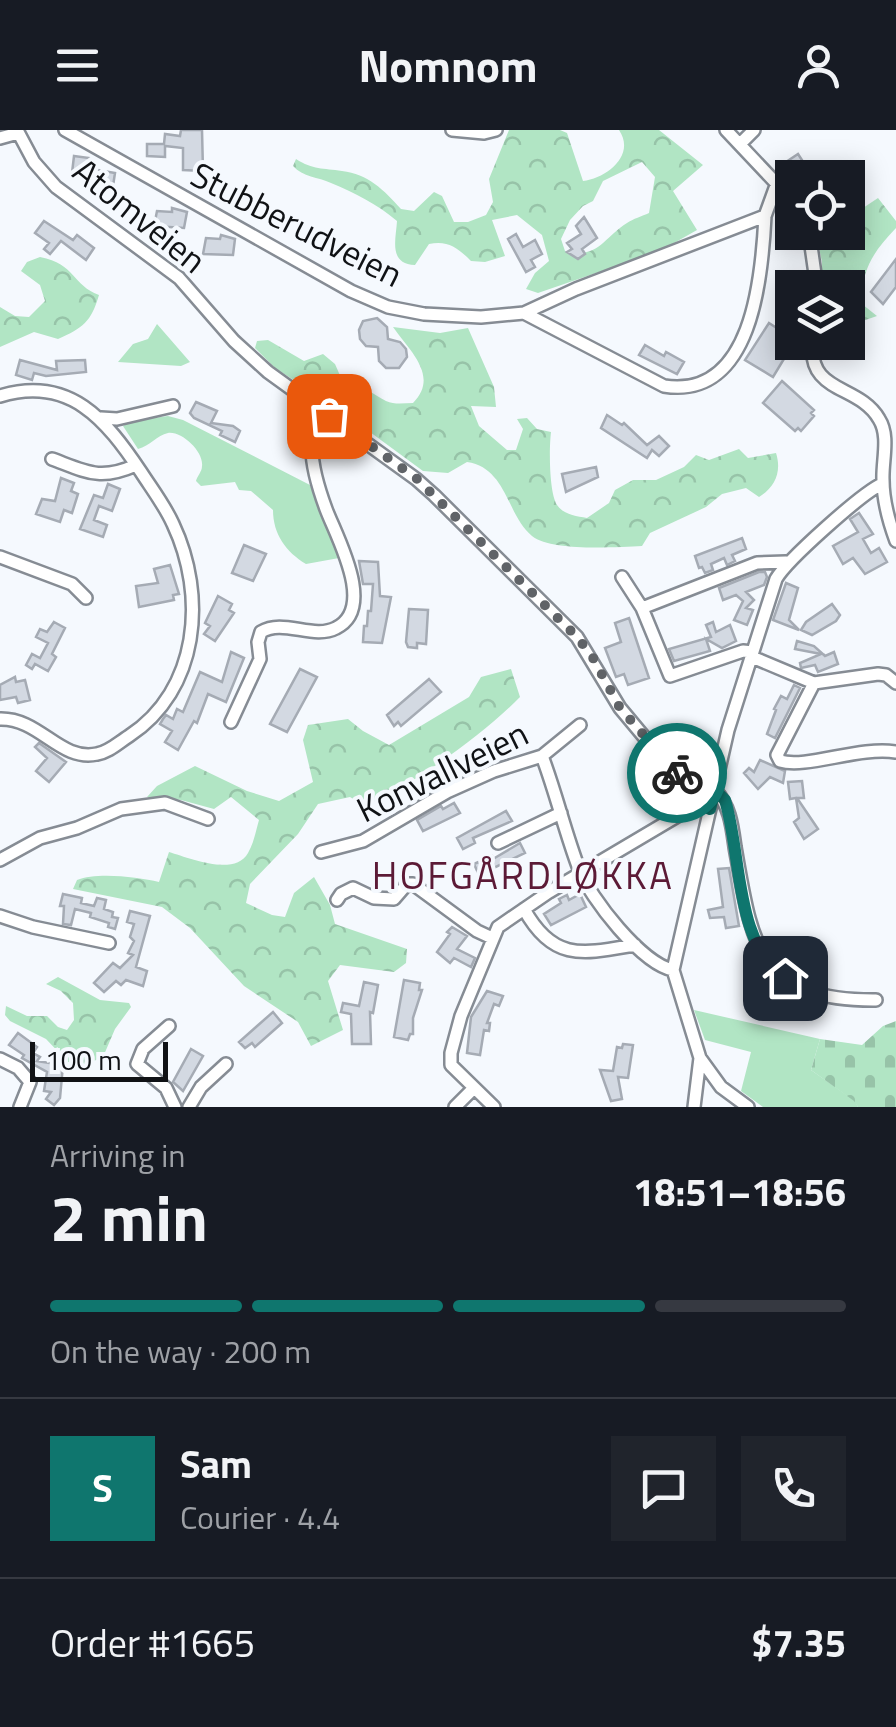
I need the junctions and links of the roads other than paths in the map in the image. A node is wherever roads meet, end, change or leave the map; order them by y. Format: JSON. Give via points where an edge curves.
{"nodes":[{"id":1,"x":65,"y":130,"type":"edge"},
{"id":2,"x":452,"y":130,"type":"edge"},
{"id":3,"x":496,"y":130,"type":"edge"},
{"id":4,"x":726,"y":130,"type":"edge"},
{"id":5,"x":754,"y":130,"type":"edge"},
{"id":6,"x":17,"y":132,"type":"edge"},
{"id":7,"x":0,"y":138,"type":"edge"},
{"id":8,"x":740,"y":144,"type":"junction"},
{"id":9,"x":775,"y":181,"type":"edge"},
{"id":10,"x":775,"y":188,"type":"edge"},
{"id":11,"x":765,"y":216,"type":"junction"},
{"id":12,"x":524,"y":313,"type":"junction"},
{"id":13,"x":813,"y":360,"type":"edge"},
{"id":14,"x":0,"y":396,"type":"edge"},
{"id":15,"x":173,"y":406,"type":"dead end"},
{"id":16,"x":324,"y":413,"type":"junction"},
{"id":17,"x":102,"y":418,"type":"junction"},
{"id":18,"x":52,"y":459,"type":"dead end"},
{"id":19,"x":136,"y":464,"type":"junction"},
{"id":20,"x":882,"y":484,"type":"junction"},
{"id":21,"x":896,"y":541,"type":"edge"},
{"id":22,"x":0,"y":557,"type":"edge"},
{"id":23,"x":786,"y":562,"type":"junction"},
{"id":24,"x":622,"y":577,"type":"dead end"},
{"id":25,"x":86,"y":598,"type":"dead end"},
{"id":26,"x":642,"y":608,"type":"junction"},
{"id":27,"x":752,"y":655,"type":"junction"},
{"id":28,"x":814,"y":683,"type":"junction"},
{"id":29,"x":896,"y":684,"type":"edge"},
{"id":30,"x":0,"y":719,"type":"edge"},
{"id":31,"x":231,"y":722,"type":"dead end"},
{"id":32,"x":580,"y":725,"type":"dead end"},
{"id":33,"x":896,"y":752,"type":"edge"},
{"id":34,"x":542,"y":756,"type":"junction"},
{"id":35,"x":715,"y":790,"type":"junction"},
{"id":36,"x":710,"y":809,"type":"junction"},
{"id":37,"x":561,"y":813,"type":"junction"},
{"id":38,"x":679,"y":815,"type":"dead end"},
{"id":39,"x":208,"y":819,"type":"dead end"},
{"id":40,"x":498,"y":843,"type":"dead end"},
{"id":41,"x":321,"y":852,"type":"dead end"},
{"id":42,"x":0,"y":860,"type":"edge"},
{"id":43,"x":580,"y":873,"type":"junction"},
{"id":44,"x":337,"y":900,"type":"dead end"},
{"id":45,"x":524,"y":909,"type":"junction"},
{"id":46,"x":0,"y":916,"type":"edge"},
{"id":47,"x":492,"y":938,"type":"junction"},
{"id":48,"x":109,"y":943,"type":"dead end"},
{"id":49,"x":635,"y":944,"type":"junction"},
{"id":50,"x":673,"y":970,"type":"junction"},
{"id":51,"x":876,"y":1000,"type":"dead end"},
{"id":52,"x":168,"y":1026,"type":"dead end"},
{"id":53,"x":700,"y":1058,"type":"junction"},
{"id":54,"x":0,"y":1059,"type":"edge"},
{"id":55,"x":226,"y":1064,"type":"dead end"},
{"id":56,"x":473,"y":1089,"type":"junction"},
{"id":57,"x":20,"y":1107,"type":"edge"},
{"id":58,"x":175,"y":1107,"type":"edge"},
{"id":59,"x":189,"y":1107,"type":"edge"},
{"id":60,"x":454,"y":1107,"type":"edge"},
{"id":61,"x":494,"y":1107,"type":"edge"},
{"id":62,"x":694,"y":1107,"type":"edge"},
{"id":63,"x":748,"y":1107,"type":"edge"}],
"edges":[{"from":1,"to":12,"type":"street","name":"Stubberudveien","via":[[388,307],[452,316]]},
{"from":2,"to":3,"type":"street"},
{"from":4,"to":8,"type":"street"},
{"from":5,"to":8,"type":"street"},
{"from":6,"to":7,"type":"street","name":"Atomveien"},
{"from":6,"to":16,"type":"street","name":"Atomveien","via":[[56,187],[179,278],[242,348]]},
{"from":8,"to":9,"type":"street"},
{"from":10,"to":11,"type":"street"},
{"from":11,"to":12,"type":"street","name":"Stubberudveien"},
{"from":11,"to":12,"type":"street","via":[[749,324],[721,372],[703,384],[664,386]]},
{"from":13,"to":20,"type":"street","via":[[820,376],[880,420]]},
{"from":14,"to":17,"type":"street","via":[[45,392]]},
{"from":15,"to":17,"type":"street"},
{"from":16,"to":31,"type":"street","via":[[313,439],[314,462],[350,566],[354,598],[345,621],[328,630],[261,632],[260,659]]},
{"from":16,"to":36,"type":"street","name":"Atomveien","via":[[416,478],[577,637],[620,708]]},
{"from":17,"to":19,"type":"street"},
{"from":18,"to":19,"type":"street","via":[[102,475]]},
{"from":19,"to":30,"type":"street","via":[[173,524],[192,586],[190,643],[171,691],[150,722],[96,755],[68,751],[26,722]]},
{"from":20,"to":21,"type":"street"},
{"from":20,"to":23,"type":"street"},
{"from":22,"to":25,"type":"street","via":[[72,584]]},
{"from":23,"to":26,"type":"street","via":[[756,563]]},
{"from":23,"to":27,"type":"street"},
{"from":24,"to":26,"type":"street"},
{"from":26,"to":27,"type":"street","via":[[674,677],[743,651]]},
{"from":27,"to":28,"type":"street"},
{"from":27,"to":35,"type":"street"},
{"from":28,"to":29,"type":"street","via":[[878,674]]},
{"from":28,"to":33,"type":"street","via":[[777,754],[780,760],[796,764],[870,750]]},
{"from":32,"to":34,"type":"street","name":"Konvallveien"},
{"from":34,"to":37,"type":"street"},
{"from":34,"to":41,"type":"street","name":"Konvallveien","via":[[447,792],[364,841]]},
{"from":35,"to":36,"type":"street"},
{"from":35,"to":51,"type":"street","via":[[730,818],[748,924],[766,960],[801,986]]},
{"from":36,"to":50,"type":"street"},
{"from":37,"to":40,"type":"street"},
{"from":37,"to":43,"type":"street"},
{"from":38,"to":43,"type":"street"},
{"from":39,"to":42,"type":"street","via":[[165,803],[121,809]]},
{"from":43,"to":45,"type":"street"},
{"from":43,"to":49,"type":"street"},
{"from":44,"to":47,"type":"street","via":[[353,888],[394,899],[413,884]]},
{"from":45,"to":47,"type":"street"},
{"from":45,"to":49,"type":"street","via":[[549,940],[573,953]]},
{"from":46,"to":48,"type":"street"},
{"from":47,"to":56,"type":"street","via":[[451,1052],[451,1065]]},
{"from":49,"to":50,"type":"street"},
{"from":50,"to":53,"type":"street"},
{"from":52,"to":58,"type":"street","via":[[137,1064],[172,1094]]},
{"from":53,"to":62,"type":"street"},
{"from":53,"to":63,"type":"street"},
{"from":54,"to":57,"type":"street","via":[[30,1082]]},
{"from":55,"to":59,"type":"street"},
{"from":56,"to":60,"type":"street"},
{"from":56,"to":61,"type":"street"}]}
